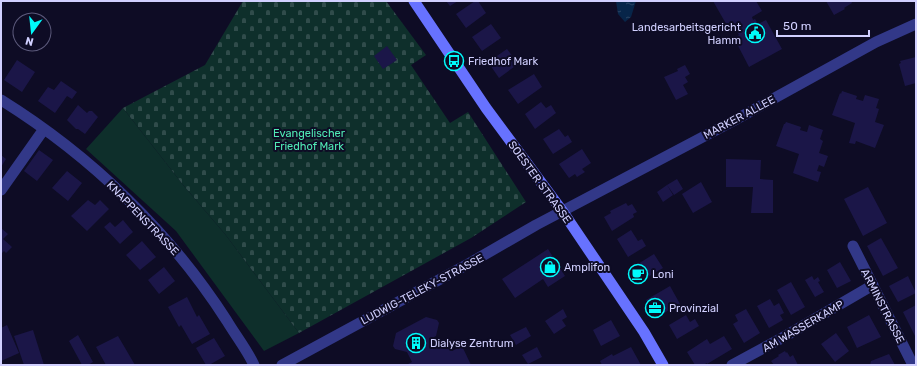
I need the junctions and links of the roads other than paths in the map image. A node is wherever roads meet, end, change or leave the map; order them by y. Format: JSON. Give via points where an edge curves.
{"nodes":[{"id":1,"x":414,"y":1,"type":"edge"},
{"id":2,"x":916,"y":24,"type":"edge"},
{"id":3,"x":1,"y":100,"type":"edge"},
{"id":4,"x":44,"y":129,"type":"junction"},
{"id":5,"x":1,"y":190,"type":"edge"},
{"id":6,"x":563,"y":212,"type":"junction"},
{"id":7,"x":853,"y":246,"type":"dead end"},
{"id":8,"x":873,"y":285,"type":"junction"},
{"id":9,"x":254,"y":365,"type":"edge"},
{"id":10,"x":282,"y":365,"type":"edge"},
{"id":11,"x":663,"y":365,"type":"edge"},
{"id":12,"x":732,"y":365,"type":"edge"},
{"id":13,"x":913,"y":365,"type":"edge"}],
"edges":[{"from":1,"to":6,"type":"main road","name":"SOESTER STRASSE","via":[[486,108]]},
{"from":2,"to":6,"type":"street","name":"MARKER ALLEE","via":[[876,42]]},
{"from":3,"to":4,"type":"street","name":"KNAPPENSTRASSE"},
{"from":4,"to":5,"type":"street"},
{"from":4,"to":9,"type":"street","name":"KNAPPENSTRASSE","via":[[116,189],[166,239],[210,294]]},
{"from":6,"to":10,"type":"street","name":"LUDWIG-TELEKY-STRASSE"},
{"from":6,"to":11,"type":"main road","name":"SOESTER STRASSE","via":[[644,332]]},
{"from":7,"to":8,"type":"street","name":"ARMINSTRASSE"},
{"from":8,"to":12,"type":"street","name":"AM WASSERKAMP"},
{"from":8,"to":13,"type":"street","name":"ARMINSTRASSE"}]}
